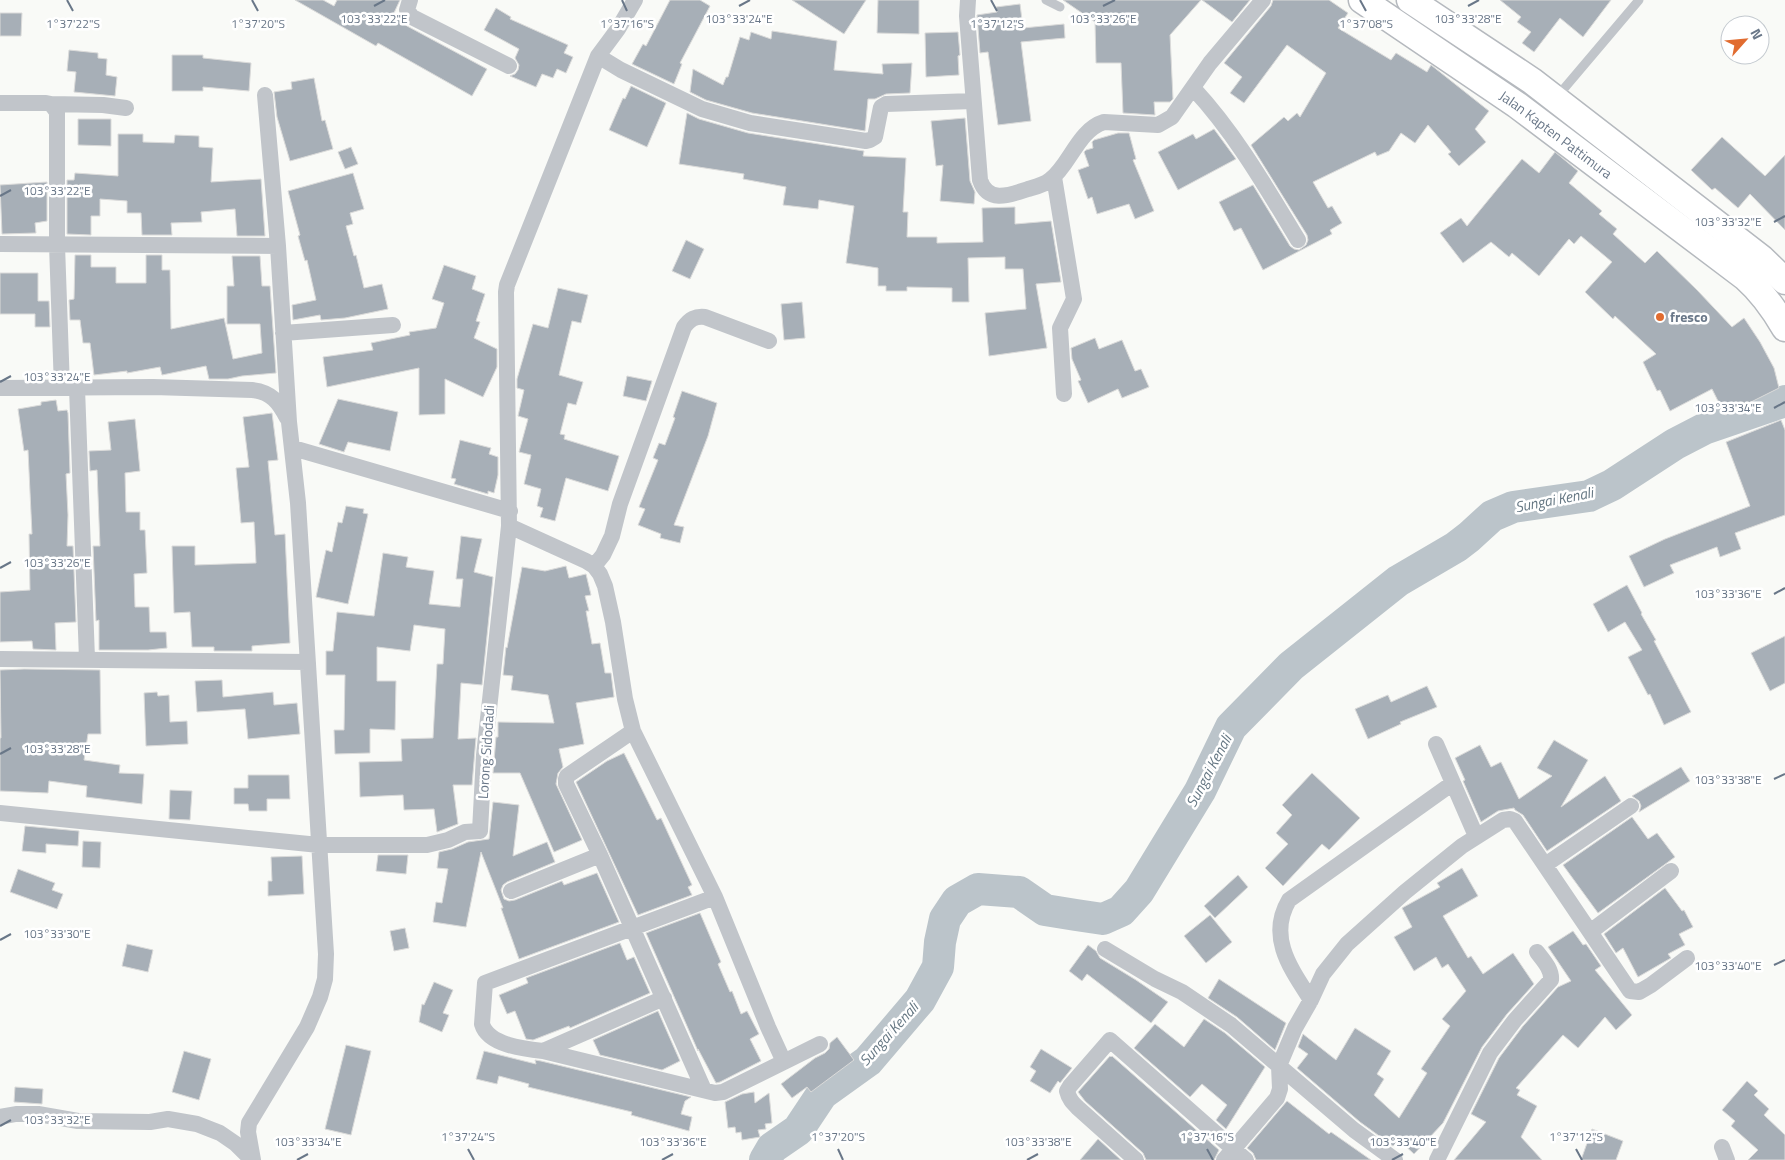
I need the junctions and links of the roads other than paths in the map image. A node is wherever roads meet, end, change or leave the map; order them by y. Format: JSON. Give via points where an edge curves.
{"nodes":[{"id":1,"x":410,"y":0,"type":"edge"},
{"id":2,"x":635,"y":0,"type":"edge"},
{"id":3,"x":968,"y":0,"type":"edge"},
{"id":4,"x":1046,"y":0,"type":"edge"},
{"id":5,"x":1263,"y":0,"type":"edge"},
{"id":6,"x":1362,"y":0,"type":"edge"},
{"id":7,"x":1410,"y":0,"type":"edge"},
{"id":8,"x":1639,"y":0,"type":"edge"},
{"id":9,"x":1060,"y":7,"type":"dead end"},
{"id":10,"x":598,"y":56,"type":"junction"},
{"id":11,"x":509,"y":66,"type":"dead end"},
{"id":12,"x":1193,"y":88,"type":"junction"},
{"id":13,"x":265,"y":95,"type":"dead end"},
{"id":14,"x":1555,"y":100,"type":"junction"},
{"id":15,"x":974,"y":101,"type":"junction"},
{"id":16,"x":0,"y":104,"type":"edge"},
{"id":17,"x":51,"y":104,"type":"junction"},
{"id":18,"x":126,"y":108,"type":"dead end"},
{"id":19,"x":1538,"y":122,"type":"junction"},
{"id":20,"x":1054,"y":177,"type":"junction"},
{"id":21,"x":1298,"y":240,"type":"dead end"},
{"id":22,"x":0,"y":244,"type":"edge"},
{"id":23,"x":57,"y":245,"type":"junction"},
{"id":24,"x":278,"y":246,"type":"junction"},
{"id":25,"x":1753,"y":267,"type":"junction"},
{"id":26,"x":1785,"y":281,"type":"edge"},
{"id":27,"x":392,"y":325,"type":"dead end"},
{"id":28,"x":1785,"y":328,"type":"edge"},
{"id":29,"x":283,"y":333,"type":"junction"},
{"id":30,"x":769,"y":341,"type":"dead end"},
{"id":31,"x":0,"y":388,"type":"edge"},
{"id":32,"x":70,"y":388,"type":"junction"},
{"id":33,"x":1064,"y":394,"type":"dead end"},
{"id":34,"x":289,"y":422,"type":"junction"},
{"id":35,"x":293,"y":448,"type":"junction"},
{"id":36,"x":510,"y":518,"type":"junction"},
{"id":37,"x":594,"y":566,"type":"junction"},
{"id":38,"x":0,"y":659,"type":"edge"},
{"id":39,"x":88,"y":660,"type":"junction"},
{"id":40,"x":308,"y":662,"type":"junction"},
{"id":41,"x":634,"y":731,"type":"junction"},
{"id":42,"x":1436,"y":744,"type":"dead end"},
{"id":43,"x":1453,"y":783,"type":"junction"},
{"id":44,"x":1631,"y":806,"type":"dead end"},
{"id":45,"x":0,"y":813,"type":"edge"},
{"id":46,"x":1476,"y":836,"type":"junction"},
{"id":47,"x":319,"y":845,"type":"junction"},
{"id":48,"x":600,"y":855,"type":"junction"},
{"id":49,"x":1545,"y":865,"type":"junction"},
{"id":50,"x":1671,"y":871,"type":"dead end"},
{"id":51,"x":511,"y":891,"type":"dead end"},
{"id":52,"x":715,"y":897,"type":"junction"},
{"id":53,"x":632,"y":928,"type":"junction"},
{"id":54,"x":1590,"y":932,"type":"junction"},
{"id":55,"x":1105,"y":949,"type":"dead end"},
{"id":56,"x":1537,"y":952,"type":"dead end"},
{"id":57,"x":1687,"y":958,"type":"dead end"},
{"id":58,"x":664,"y":998,"type":"junction"},
{"id":59,"x":1312,"y":1000,"type":"junction"},
{"id":60,"x":820,"y":1044,"type":"dead end"},
{"id":61,"x":543,"y":1051,"type":"junction"},
{"id":62,"x":784,"y":1062,"type":"junction"},
{"id":63,"x":1279,"y":1066,"type":"junction"},
{"id":64,"x":704,"y":1090,"type":"junction"},
{"id":65,"x":0,"y":1117,"type":"edge"},
{"id":66,"x":1229,"y":1154,"type":"edge"},
{"id":67,"x":252,"y":1160,"type":"edge"},
{"id":68,"x":1136,"y":1160,"type":"edge"},
{"id":69,"x":1246,"y":1160,"type":"edge"},
{"id":70,"x":1395,"y":1160,"type":"edge"},
{"id":71,"x":1437,"y":1160,"type":"edge"}],
"edges":[{"from":1,"to":11,"type":"street","via":[[407,10],[412,17]]},
{"from":2,"to":10,"type":"street"},
{"from":3,"to":15,"type":"street"},
{"from":4,"to":9,"type":"lane"},
{"from":5,"to":12,"type":"street"},
{"from":6,"to":19,"type":"main road","name":"Jalan Kapten Pattimura"},
{"from":7,"to":14,"type":"main road","name":"Jalan Kapten Pattimura","via":[[1532,81]]},
{"from":8,"to":14,"type":"lane"},
{"from":10,"to":15,"type":"street","via":[[702,109],[750,123],[866,141],[875,136],[881,107],[886,104]]},
{"from":10,"to":36,"type":"street","via":[[507,285]]},
{"from":12,"to":20,"type":"street","via":[[1172,118],[1158,125],[1099,124],[1088,133]]},
{"from":12,"to":21,"type":"street","via":[[1212,108],[1254,166]]},
{"from":13,"to":24,"type":"street"},
{"from":14,"to":19,"type":"main road"},
{"from":14,"to":25,"type":"main road","name":"Jalan Kapten Pattimura"},
{"from":15,"to":20,"type":"street","via":[[980,180],[986,191],[1005,196],[1045,184]]},
{"from":16,"to":17,"type":"street"},
{"from":17,"to":18,"type":"street"},
{"from":17,"to":23,"type":"street","via":[[57,112]]},
{"from":19,"to":25,"type":"main road","name":"Jalan Kapten Pattimura"},
{"from":20,"to":33,"type":"street","via":[[1074,299],[1060,328]]},
{"from":22,"to":23,"type":"street"},
{"from":23,"to":24,"type":"street"},
{"from":23,"to":32,"type":"street"},
{"from":24,"to":29,"type":"street"},
{"from":25,"to":26,"type":"main road"},
{"from":25,"to":28,"type":"main road","via":[[1764,296]]},
{"from":27,"to":29,"type":"street"},
{"from":29,"to":34,"type":"street"},
{"from":30,"to":37,"type":"street","via":[[704,317],[689,320],[680,333],[620,504],[612,536]]},
{"from":31,"to":32,"type":"street"},
{"from":32,"to":34,"type":"street","via":[[260,391],[280,404]]},
{"from":32,"to":39,"type":"street"},
{"from":34,"to":35,"type":"street"},
{"from":35,"to":36,"type":"street"},
{"from":35,"to":40,"type":"street"},
{"from":36,"to":37,"type":"street"},
{"from":36,"to":47,"type":"street","name":"Lorong Sidodadi","via":[[484,756],[480,831],[465,832],[427,845]]},
{"from":37,"to":41,"type":"street","via":[[605,586],[625,699]]},
{"from":38,"to":39,"type":"street"},
{"from":39,"to":40,"type":"street"},
{"from":40,"to":47,"type":"street"},
{"from":41,"to":48,"type":"street","via":[[566,779]]},
{"from":41,"to":52,"type":"street"},
{"from":42,"to":43,"type":"street"},
{"from":43,"to":46,"type":"street"},
{"from":43,"to":59,"type":"street","via":[[1290,900],[1283,911],[1281,943],[1293,972]]},
{"from":44,"to":49,"type":"street"},
{"from":45,"to":47,"type":"street"},
{"from":46,"to":49,"type":"street","via":[[1503,820],[1513,820]]},
{"from":46,"to":59,"type":"street","via":[[1412,886],[1347,944],[1323,974]]},
{"from":47,"to":67,"type":"street","via":[[325,979],[307,1027],[251,1117],[248,1132]]},
{"from":48,"to":51,"type":"street"},
{"from":48,"to":53,"type":"street"},
{"from":49,"to":54,"type":"street"},
{"from":50,"to":54,"type":"street"},
{"from":52,"to":53,"type":"street"},
{"from":52,"to":62,"type":"street"},
{"from":53,"to":58,"type":"street"},
{"from":53,"to":61,"type":"street","via":[[486,983],[482,1024],[489,1036],[527,1050]]},
{"from":54,"to":57,"type":"street","via":[[1633,992],[1652,985]]},
{"from":55,"to":63,"type":"street","via":[[1231,1024]]},
{"from":56,"to":71,"type":"street","via":[[1550,970],[1551,980],[1490,1053]]},
{"from":58,"to":61,"type":"street"},
{"from":58,"to":64,"type":"street"},
{"from":59,"to":63,"type":"street","via":[[1295,1028]]},
{"from":60,"to":62,"type":"street"},
{"from":61,"to":64,"type":"street"},
{"from":62,"to":64,"type":"street","via":[[723,1092]]},
{"from":63,"to":66,"type":"street","via":[[1277,1098]]},
{"from":63,"to":70,"type":"street","via":[[1354,1130]]},
{"from":65,"to":67,"type":"street","via":[[38,1114],[78,1121],[150,1122],[168,1119],[197,1124],[220,1133]]},
{"from":66,"to":68,"type":"street","via":[[1110,1040],[1067,1091],[1078,1108]]},
{"from":66,"to":69,"type":"street"}]}
